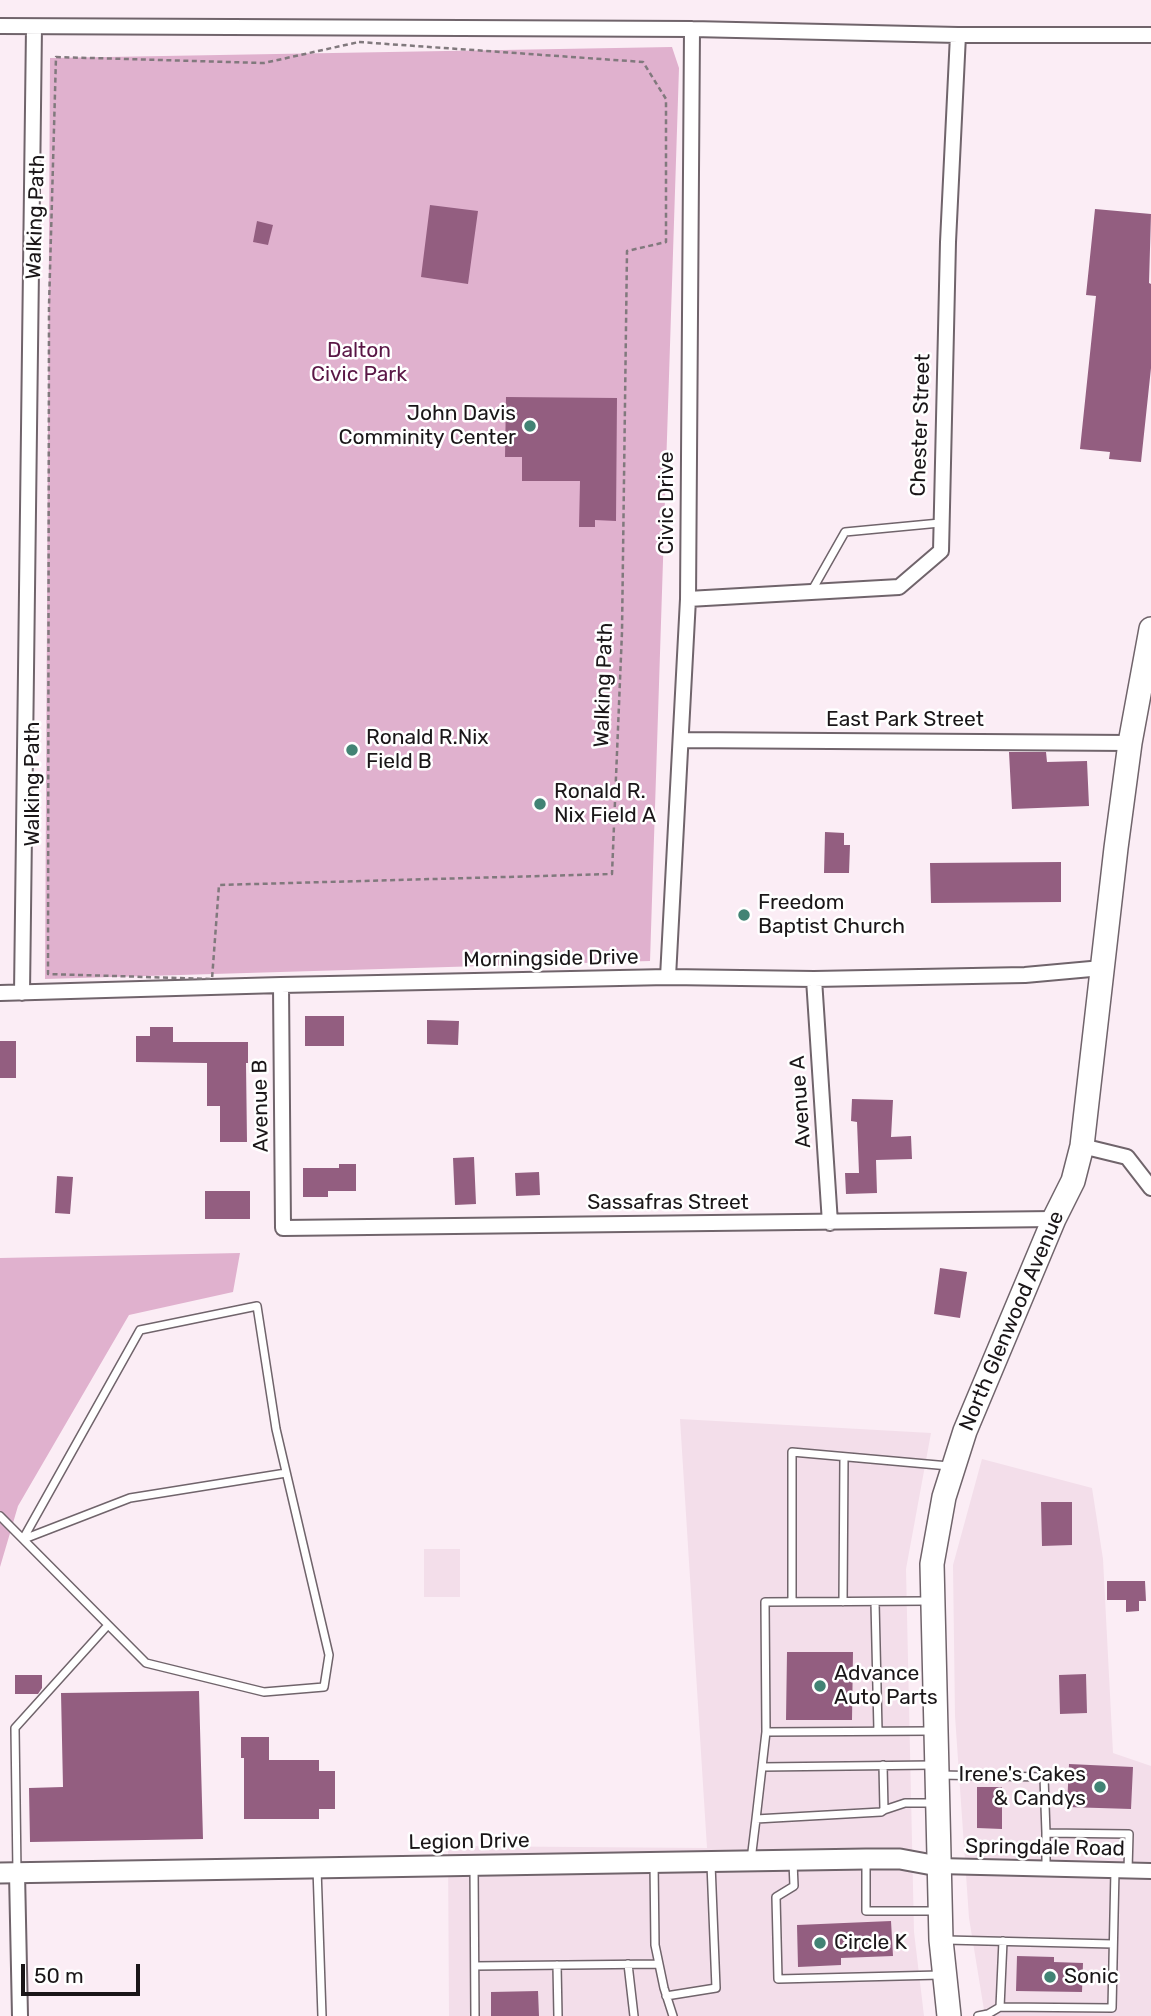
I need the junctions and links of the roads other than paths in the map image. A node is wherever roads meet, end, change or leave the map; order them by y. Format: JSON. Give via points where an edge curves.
{"nodes":[{"id":1,"x":0,"y":26,"type":"edge"},
{"id":2,"x":34,"y":27,"type":"junction"},
{"id":3,"x":692,"y":29,"type":"junction"},
{"id":4,"x":958,"y":35,"type":"junction"},
{"id":5,"x":1151,"y":35,"type":"edge"},
{"id":6,"x":940,"y":523,"type":"junction"},
{"id":7,"x":810,"y":593,"type":"junction"},
{"id":8,"x":688,"y":599,"type":"junction"},
{"id":9,"x":1151,"y":629,"type":"edge"},
{"id":10,"x":681,"y":740,"type":"junction"},
{"id":11,"x":1130,"y":743,"type":"junction"},
{"id":12,"x":1102,"y":968,"type":"junction"},
{"id":13,"x":668,"y":977,"type":"junction"},
{"id":14,"x":814,"y":979,"type":"junction"},
{"id":15,"x":281,"y":985,"type":"junction"},
{"id":16,"x":0,"y":993,"type":"edge"},
{"id":17,"x":22,"y":993,"type":"junction"},
{"id":18,"x":1082,"y":1146,"type":"junction"},
{"id":19,"x":1151,"y":1188,"type":"edge"},
{"id":20,"x":1054,"y":1219,"type":"junction"},
{"id":21,"x":830,"y":1223,"type":"junction"},
{"id":22,"x":283,"y":1228,"type":"joint"},
{"id":23,"x":844,"y":1457,"type":"junction"},
{"id":24,"x":953,"y":1467,"type":"junction"},
{"id":25,"x":286,"y":1473,"type":"junction"},
{"id":26,"x":0,"y":1516,"type":"edge"},
{"id":27,"x":23,"y":1539,"type":"junction"},
{"id":28,"x":933,"y":1601,"type":"junction"},
{"id":29,"x":792,"y":1602,"type":"junction"},
{"id":30,"x":843,"y":1602,"type":"junction"},
{"id":31,"x":875,"y":1602,"type":"junction"},
{"id":32,"x":108,"y":1625,"type":"junction"},
{"id":33,"x":878,"y":1731,"type":"junction"},
{"id":34,"x":935,"y":1731,"type":"junction"},
{"id":35,"x":766,"y":1732,"type":"junction"},
{"id":36,"x":883,"y":1765,"type":"junction"},
{"id":37,"x":762,"y":1767,"type":"junction"},
{"id":38,"x":936,"y":1770,"type":"junction"},
{"id":39,"x":937,"y":1803,"type":"junction"},
{"id":40,"x":884,"y":1810,"type":"junction"},
{"id":41,"x":756,"y":1819,"type":"junction"},
{"id":42,"x":1046,"y":1833,"type":"junction"},
{"id":43,"x":866,"y":1859,"type":"junction"},
{"id":44,"x":751,"y":1860,"type":"junction"},
{"id":45,"x":792,"y":1860,"type":"junction"},
{"id":46,"x":711,"y":1861,"type":"junction"},
{"id":47,"x":654,"y":1862,"type":"junction"},
{"id":48,"x":474,"y":1865,"type":"junction"},
{"id":49,"x":938,"y":1866,"type":"junction"},
{"id":50,"x":317,"y":1868,"type":"junction"},
{"id":51,"x":1046,"y":1869,"type":"junction"},
{"id":52,"x":1121,"y":1871,"type":"junction"},
{"id":53,"x":1151,"y":1871,"type":"edge"},
{"id":54,"x":8,"y":1873,"type":"edge"},
{"id":55,"x":940,"y":1911,"type":"junction"},
{"id":56,"x":941,"y":1940,"type":"junction"},
{"id":57,"x":1003,"y":1941,"type":"junction"},
{"id":58,"x":1113,"y":1944,"type":"junction"},
{"id":59,"x":659,"y":1964,"type":"junction"},
{"id":60,"x":557,"y":1965,"type":"junction"},
{"id":61,"x":628,"y":1965,"type":"junction"},
{"id":62,"x":475,"y":1966,"type":"junction"},
{"id":63,"x":944,"y":1975,"type":"junction"},
{"id":64,"x":666,"y":1996,"type":"junction"},
{"id":65,"x":1000,"y":2007,"type":"junction"},
{"id":66,"x":20,"y":2016,"type":"edge"},
{"id":67,"x":322,"y":2016,"type":"edge"},
{"id":68,"x":475,"y":2016,"type":"edge"},
{"id":69,"x":558,"y":2016,"type":"edge"},
{"id":70,"x":634,"y":2016,"type":"edge"},
{"id":71,"x":673,"y":2016,"type":"edge"},
{"id":72,"x":948,"y":2016,"type":"edge"},
{"id":73,"x":978,"y":2016,"type":"edge"}],
"edges":[{"from":1,"to":2,"type":"street"},
{"from":2,"to":3,"type":"street"},
{"from":2,"to":17,"type":"street"},
{"from":3,"to":4,"type":"street"},
{"from":3,"to":8,"type":"street","name":"Civic Drive"},
{"from":4,"to":5,"type":"street"},
{"from":4,"to":6,"type":"street","name":"Chester Street"},
{"from":6,"to":7,"type":"lane","via":[[845,532]]},
{"from":6,"to":7,"type":"street","name":"Chester Street","via":[[941,551],[899,587]]},
{"from":7,"to":8,"type":"street","name":"Chester Street"},
{"from":8,"to":10,"type":"street","name":"Civic Drive"},
{"from":9,"to":11,"type":"main road","name":"North Glenwood Avenue"},
{"from":10,"to":11,"type":"street","name":"East Park Street"},
{"from":10,"to":13,"type":"street","name":"Civic Drive"},
{"from":11,"to":12,"type":"main road","name":"North Glenwood Avenue"},
{"from":12,"to":14,"type":"street","name":"Morningside Drive","via":[[1025,975]]},
{"from":12,"to":18,"type":"main road","name":"North Glenwood Avenue"},
{"from":13,"to":14,"type":"street","name":"Morningside Drive"},
{"from":13,"to":15,"type":"street","name":"Morningside Drive"},
{"from":14,"to":21,"type":"street","name":"Avenue A"},
{"from":15,"to":17,"type":"street","name":"Morningside Drive"},
{"from":15,"to":22,"type":"street","name":"Avenue B"},
{"from":16,"to":17,"type":"street","name":"Morningside Drive"},
{"from":18,"to":19,"type":"street","via":[[1127,1157]]},
{"from":18,"to":20,"type":"main road","name":"North Glenwood Avenue","via":[[1073,1181]]},
{"from":20,"to":21,"type":"street","name":"Sassafras Street"},
{"from":20,"to":24,"type":"main road","name":"North Glenwood Avenue"},
{"from":21,"to":22,"type":"street","name":"Sassafras Street"},
{"from":23,"to":24,"type":"lane"},
{"from":23,"to":29,"type":"lane","via":[[792,1452]]},
{"from":23,"to":30,"type":"lane"},
{"from":24,"to":28,"type":"main road","name":"North Glenwood Avenue","via":[[932,1564]]},
{"from":25,"to":27,"type":"lane","via":[[130,1498]]},
{"from":25,"to":27,"type":"lane","via":[[257,1306],[140,1330]]},
{"from":25,"to":32,"type":"lane","via":[[329,1655],[324,1687],[264,1692],[146,1662]]},
{"from":26,"to":27,"type":"lane"},
{"from":27,"to":32,"type":"lane"},
{"from":28,"to":31,"type":"lane"},
{"from":28,"to":34,"type":"main road","name":"North Glenwood Avenue"},
{"from":29,"to":30,"type":"lane"},
{"from":29,"to":35,"type":"lane","via":[[765,1602]]},
{"from":30,"to":31,"type":"lane"},
{"from":31,"to":33,"type":"lane"},
{"from":32,"to":54,"type":"lane","via":[[15,1728]]},
{"from":33,"to":34,"type":"lane"},
{"from":33,"to":35,"type":"lane"},
{"from":34,"to":38,"type":"main road","name":"North Glenwood Avenue"},
{"from":35,"to":37,"type":"lane"},
{"from":36,"to":37,"type":"lane"},
{"from":36,"to":38,"type":"lane"},
{"from":36,"to":40,"type":"lane"},
{"from":37,"to":41,"type":"lane"},
{"from":38,"to":39,"type":"main road","name":"North Glenwood Avenue"},
{"from":38,"to":42,"type":"lane","via":[[1044,1777]]},
{"from":39,"to":40,"type":"lane","via":[[905,1803]]},
{"from":39,"to":49,"type":"main road","name":"North Glenwood Avenue"},
{"from":40,"to":41,"type":"lane"},
{"from":41,"to":44,"type":"lane"},
{"from":42,"to":51,"type":"lane"},
{"from":42,"to":52,"type":"lane","via":[[1129,1834]]},
{"from":43,"to":45,"type":"street","name":"Legion Drive"},
{"from":43,"to":49,"type":"street","name":"Legion Drive","via":[[900,1858]]},
{"from":43,"to":55,"type":"lane","via":[[866,1911]]},
{"from":44,"to":45,"type":"street","name":"Legion Drive"},
{"from":44,"to":46,"type":"street","name":"Legion Drive"},
{"from":45,"to":63,"type":"lane","via":[[794,1886],[776,1897],[778,1979]]},
{"from":46,"to":47,"type":"street","name":"Legion Drive"},
{"from":46,"to":64,"type":"lane","via":[[716,1988]]},
{"from":47,"to":48,"type":"street","name":"Legion Drive"},
{"from":47,"to":59,"type":"lane"},
{"from":48,"to":50,"type":"street","name":"Legion Drive"},
{"from":48,"to":62,"type":"lane"},
{"from":49,"to":51,"type":"street","name":"Springdale Road"},
{"from":49,"to":55,"type":"main road","name":"North Glenwood Avenue"},
{"from":50,"to":54,"type":"street","name":"Legion Drive"},
{"from":50,"to":67,"type":"lane"},
{"from":51,"to":52,"type":"street","name":"Springdale Road"},
{"from":52,"to":53,"type":"street","name":"Springdale Road"},
{"from":52,"to":58,"type":"lane"},
{"from":54,"to":66,"type":"street"},
{"from":55,"to":56,"type":"main road","name":"North Glenwood Avenue"},
{"from":56,"to":57,"type":"lane"},
{"from":56,"to":63,"type":"main road","name":"North Glenwood Avenue"},
{"from":57,"to":58,"type":"lane"},
{"from":57,"to":65,"type":"lane"},
{"from":58,"to":65,"type":"lane","via":[[1112,2008]]},
{"from":59,"to":61,"type":"lane"},
{"from":59,"to":64,"type":"lane"},
{"from":60,"to":61,"type":"lane"},
{"from":60,"to":62,"type":"lane"},
{"from":60,"to":69,"type":"lane"},
{"from":61,"to":70,"type":"lane"},
{"from":62,"to":68,"type":"lane"},
{"from":63,"to":72,"type":"main road","name":"North Glenwood Avenue"},
{"from":64,"to":71,"type":"lane"},
{"from":65,"to":73,"type":"lane"}]}
